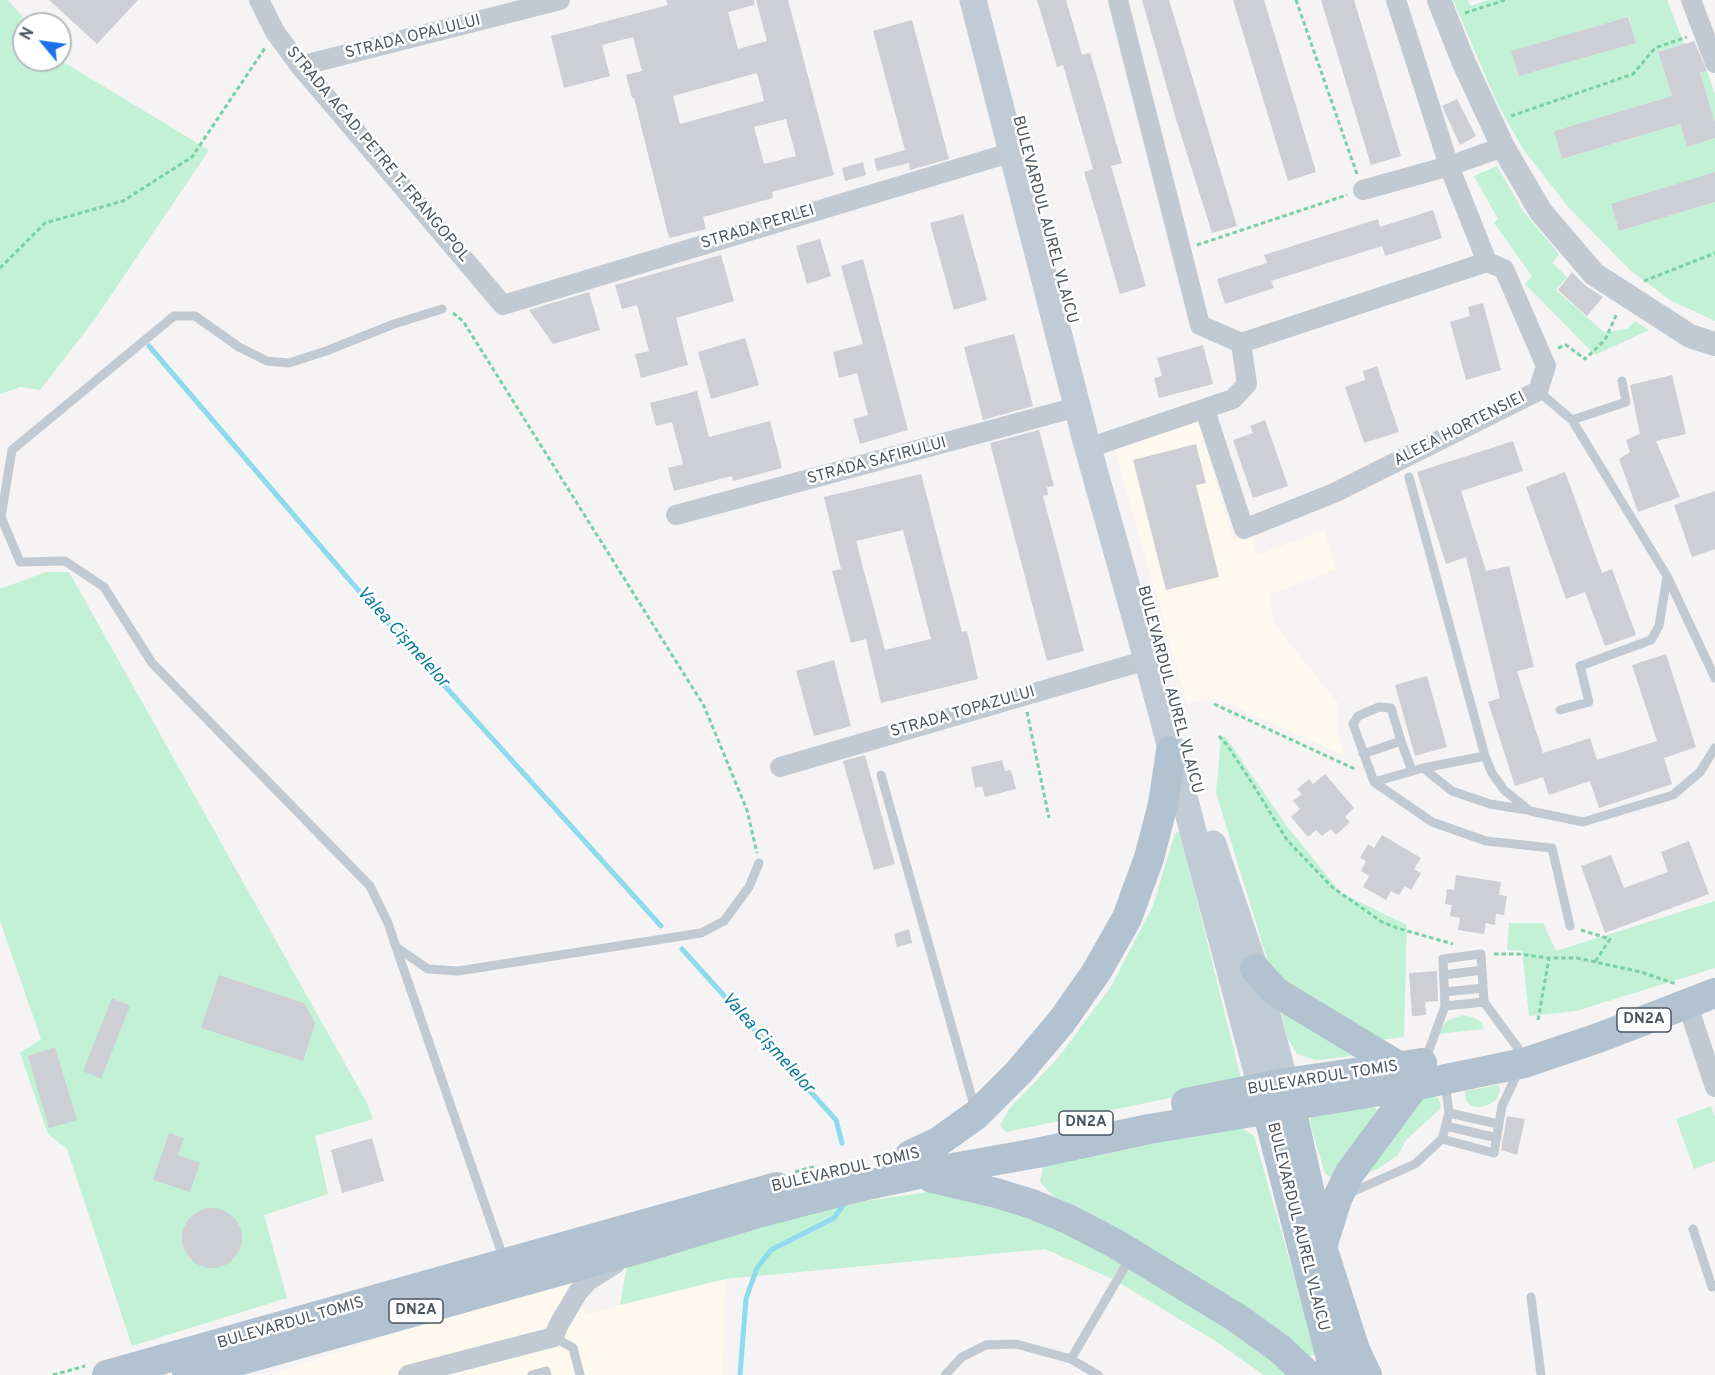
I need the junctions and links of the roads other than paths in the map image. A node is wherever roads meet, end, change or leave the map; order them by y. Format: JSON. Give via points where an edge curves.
{"nodes":[{"id":1,"x":259,"y":0,"type":"edge"},
{"id":2,"x":560,"y":0,"type":"edge"},
{"id":3,"x":973,"y":0,"type":"edge"},
{"id":4,"x":985,"y":0,"type":"edge"},
{"id":5,"x":1118,"y":0,"type":"edge"},
{"id":6,"x":1396,"y":0,"type":"edge"},
{"id":7,"x":1439,"y":0,"type":"edge"},
{"id":8,"x":1691,"y":0,"type":"edge"},
{"id":9,"x":1715,"y":63,"type":"edge"},
{"id":10,"x":300,"y":66,"type":"junction"},
{"id":11,"x":1503,"y":147,"type":"junction"},
{"id":12,"x":1013,"y":152,"type":"junction"},
{"id":13,"x":1449,"y":166,"type":"junction"},
{"id":14,"x":1363,"y":190,"type":"road end"},
{"id":15,"x":1487,"y":262,"type":"junction"},
{"id":16,"x":504,"y":305,"type":"joint"},
{"id":17,"x":442,"y":309,"type":"road end"},
{"id":18,"x":1241,"y":343,"type":"junction"},
{"id":19,"x":1715,"y":344,"type":"edge"},
{"id":20,"x":1622,"y":381,"type":"dead end"},
{"id":21,"x":1538,"y":391,"type":"junction"},
{"id":22,"x":1077,"y":407,"type":"junction"},
{"id":23,"x":1205,"y":410,"type":"junction"},
{"id":24,"x":1572,"y":420,"type":"junction"},
{"id":25,"x":1103,"y":443,"type":"junction"},
{"id":26,"x":1409,"y":477,"type":"dead end"},
{"id":27,"x":676,"y":515,"type":"dead end"},
{"id":28,"x":1667,"y":576,"type":"junction"},
{"id":29,"x":1147,"y":660,"type":"junction"},
{"id":30,"x":1715,"y":678,"type":"edge"},
{"id":31,"x":1560,"y":710,"type":"dead end"},
{"id":32,"x":1401,"y":741,"type":"junction"},
{"id":33,"x":1715,"y":748,"type":"edge"},
{"id":34,"x":1171,"y":751,"type":"junction"},
{"id":35,"x":1363,"y":754,"type":"junction"},
{"id":36,"x":1485,"y":756,"type":"junction"},
{"id":37,"x":780,"y":767,"type":"dead end"},
{"id":38,"x":1423,"y":768,"type":"junction"},
{"id":39,"x":1412,"y":771,"type":"junction"},
{"id":40,"x":881,"y":775,"type":"dead end"},
{"id":41,"x":1373,"y":780,"type":"junction"},
{"id":42,"x":1530,"y":811,"type":"junction"},
{"id":43,"x":759,"y":863,"type":"road end"},
{"id":44,"x":1570,"y":926,"type":"road end"},
{"id":45,"x":396,"y":947,"type":"junction"},
{"id":46,"x":1255,"y":969,"type":"junction"},
{"id":47,"x":1482,"y":970,"type":"junction"},
{"id":48,"x":1444,"y":975,"type":"junction"},
{"id":49,"x":1484,"y":988,"type":"junction"},
{"id":50,"x":1444,"y":992,"type":"junction"},
{"id":51,"x":1684,"y":993,"type":"junction"},
{"id":52,"x":1715,"y":993,"type":"edge"},
{"id":53,"x":1484,"y":1002,"type":"junction"},
{"id":54,"x":1445,"y":1006,"type":"junction"},
{"id":55,"x":1521,"y":1056,"type":"junction"},
{"id":56,"x":1421,"y":1074,"type":"junction"},
{"id":57,"x":1715,"y":1087,"type":"edge"},
{"id":58,"x":1276,"y":1096,"type":"junction"},
{"id":59,"x":1449,"y":1113,"type":"junction"},
{"id":60,"x":976,"y":1114,"type":"junction"},
{"id":61,"x":1498,"y":1124,"type":"junction"},
{"id":62,"x":1446,"y":1126,"type":"junction"},
{"id":63,"x":1497,"y":1138,"type":"junction"},
{"id":64,"x":1442,"y":1139,"type":"junction"},
{"id":65,"x":912,"y":1165,"type":"junction"},
{"id":66,"x":1337,"y":1199,"type":"junction"},
{"id":67,"x":1693,"y":1229,"type":"dead end"},
{"id":68,"x":645,"y":1247,"type":"junction"},
{"id":69,"x":1322,"y":1247,"type":"junction"},
{"id":70,"x":1133,"y":1253,"type":"junction"},
{"id":71,"x":505,"y":1264,"type":"junction"},
{"id":72,"x":1715,"y":1286,"type":"edge"},
{"id":73,"x":1531,"y":1297,"type":"dead end"},
{"id":74,"x":555,"y":1337,"type":"junction"},
{"id":75,"x":1071,"y":1359,"type":"junction"},
{"id":76,"x":107,"y":1375,"type":"edge"},
{"id":77,"x":187,"y":1375,"type":"edge"},
{"id":78,"x":408,"y":1375,"type":"edge"},
{"id":79,"x":532,"y":1375,"type":"edge"},
{"id":80,"x":547,"y":1375,"type":"edge"},
{"id":81,"x":580,"y":1375,"type":"edge"},
{"id":82,"x":945,"y":1375,"type":"edge"},
{"id":83,"x":1098,"y":1375,"type":"edge"},
{"id":84,"x":1308,"y":1375,"type":"edge"},
{"id":85,"x":1338,"y":1375,"type":"edge"},
{"id":86,"x":1367,"y":1375,"type":"edge"},
{"id":87,"x":1541,"y":1375,"type":"edge"}],
"edges":[{"from":1,"to":10,"type":"street","name":"STRADA ACAD. PETRE T. FRANGOPOL","via":[[275,32]]},
{"from":2,"to":10,"type":"street","name":"STRADA OPALULUI"},
{"from":3,"to":12,"type":"main road","name":"BULEVARDUL AUREL VLAICU"},
{"from":4,"to":25,"type":"main road","name":"BULEVARDUL AUREL VLAICU"},
{"from":5,"to":18,"type":"street","via":[[1200,325]]},
{"from":6,"to":13,"type":"street","name":"ALEEA HORTENSIEI"},
{"from":7,"to":11,"type":"street"},
{"from":8,"to":9,"type":"street"},
{"from":10,"to":16,"type":"street","name":"STRADA ACAD. PETRE T. FRANGOPOL"},
{"from":11,"to":13,"type":"street"},
{"from":11,"to":19,"type":"street","via":[[1541,212],[1594,274],[1690,336]]},
{"from":12,"to":16,"type":"street","name":"STRADA PERLEI"},
{"from":12,"to":22,"type":"main road","name":"BULEVARDUL AUREL VLAICU"},
{"from":13,"to":14,"type":"street"},
{"from":13,"to":15,"type":"street","name":"ALEEA HORTENSIEI"},
{"from":15,"to":18,"type":"street"},
{"from":15,"to":21,"type":"street","name":"ALEEA HORTENSIEI","via":[[1504,269],[1546,366]]},
{"from":17,"to":45,"type":"lane","via":[[289,363],[267,361],[239,347],[195,316],[174,316],[12,450],[1,517],[20,562],[65,561],[104,587],[152,663],[370,886]]},
{"from":18,"to":23,"type":"street","via":[[1247,384],[1233,399]]},
{"from":20,"to":24,"type":"lane","via":[[1626,402]]},
{"from":21,"to":23,"type":"street","name":"ALEEA HORTENSIEI","via":[[1334,493],[1244,529]]},
{"from":21,"to":24,"type":"lane"},
{"from":22,"to":27,"type":"street","name":"STRADA SAFIRULUI"},
{"from":22,"to":29,"type":"main road","name":"BULEVARDUL AUREL VLAICU"},
{"from":23,"to":25,"type":"street"},
{"from":24,"to":28,"type":"lane"},
{"from":25,"to":46,"type":"main road","name":"BULEVARDUL AUREL VLAICU","via":[[1200,806]]},
{"from":26,"to":36,"type":"lane"},
{"from":28,"to":30,"type":"lane"},
{"from":28,"to":31,"type":"lane","via":[[1659,626],[1651,640],[1580,666],[1588,702]]},
{"from":29,"to":34,"type":"main road","name":"BULEVARDUL AUREL VLAICU"},
{"from":29,"to":37,"type":"street","name":"STRADA TOPAZULUI"},
{"from":32,"to":35,"type":"lane"},
{"from":32,"to":35,"type":"lane","via":[[1391,708],[1379,708],[1358,716],[1353,724]]},
{"from":32,"to":39,"type":"lane"},
{"from":33,"to":42,"type":"lane","via":[[1700,772],[1673,795],[1583,822]]},
{"from":34,"to":58,"type":"main road","name":"BULEVARDUL AUREL VLAICU"},
{"from":34,"to":60,"type":"main road","via":[[1149,858],[1127,918],[1062,1021],[1019,1072]]},
{"from":35,"to":41,"type":"lane"},
{"from":36,"to":38,"type":"lane"},
{"from":36,"to":42,"type":"lane","via":[[1504,790]]},
{"from":38,"to":39,"type":"lane"},
{"from":38,"to":42,"type":"lane","via":[[1452,791],[1490,804]]},
{"from":39,"to":41,"type":"lane"},
{"from":40,"to":60,"type":"lane"},
{"from":41,"to":44,"type":"lane","via":[[1432,822],[1486,842],[1552,848]]},
{"from":43,"to":45,"type":"lane","via":[[749,887],[724,921],[701,933],[458,971],[428,969]]},
{"from":45,"to":71,"type":"lane"},
{"from":46,"to":56,"type":"main road","via":[[1276,992]]},
{"from":46,"to":58,"type":"main road","name":"BULEVARDUL AUREL VLAICU"},
{"from":47,"to":48,"type":"lane"},
{"from":47,"to":48,"type":"lane","via":[[1481,954],[1443,959]]},
{"from":47,"to":49,"type":"lane"},
{"from":48,"to":50,"type":"lane"},
{"from":49,"to":50,"type":"lane"},
{"from":49,"to":53,"type":"lane"},
{"from":50,"to":54,"type":"lane"},
{"from":51,"to":52,"type":"main road","name":"BULEVARDUL TOMIS","number":"DN2A"},
{"from":51,"to":55,"type":"main road","name":"BULEVARDUL TOMIS","number":"DN2A","via":[[1601,1037]]},
{"from":51,"to":57,"type":"street"},
{"from":53,"to":54,"type":"lane"},
{"from":53,"to":55,"type":"lane"},
{"from":54,"to":56,"type":"lane"},
{"from":55,"to":56,"type":"main road","name":"BULEVARDUL TOMIS","number":"DN2A"},
{"from":55,"to":61,"type":"lane"},
{"from":56,"to":58,"type":"main road","name":"BULEVARDUL TOMIS","number":"DN2A"},
{"from":56,"to":59,"type":"lane"},
{"from":56,"to":66,"type":"main road","via":[[1349,1174]]},
{"from":58,"to":65,"type":"main road","name":"BULEVARDUL TOMIS","number":"DN2A","via":[[1035,1134]]},
{"from":58,"to":69,"type":"main road","name":"BULEVARDUL AUREL VLAICU"},
{"from":58,"to":85,"type":"main road","name":"BULEVARDUL AUREL VLAICU","via":[[1330,1355]]},
{"from":59,"to":61,"type":"lane"},
{"from":59,"to":62,"type":"lane"},
{"from":60,"to":65,"type":"main road"},
{"from":61,"to":63,"type":"lane"},
{"from":62,"to":63,"type":"lane"},
{"from":62,"to":64,"type":"lane"},
{"from":63,"to":64,"type":"lane","via":[[1494,1153]]},
{"from":64,"to":66,"type":"lane","via":[[1415,1164]]},
{"from":65,"to":68,"type":"main road","name":"BULEVARDUL TOMIS","number":"DN2A","via":[[858,1187]]},
{"from":65,"to":70,"type":"main road","via":[[1068,1218]]},
{"from":65,"to":71,"type":"main road","name":"BULEVARDUL TOMIS","number":"DN2A","via":[[856,1167]]},
{"from":66,"to":69,"type":"main road"},
{"from":67,"to":72,"type":"lane","via":[[1712,1287]]},
{"from":68,"to":74,"type":"street","via":[[588,1281],[569,1307]]},
{"from":68,"to":77,"type":"main road","name":"BULEVARDUL TOMIS","number":"DN2A"},
{"from":69,"to":86,"type":"main road","name":"BULEVARDUL AUREL VLAICU","via":[[1355,1350]]},
{"from":70,"to":75,"type":"lane"},
{"from":70,"to":84,"type":"main road","via":[[1237,1318]]},
{"from":71,"to":76,"type":"main road","name":"BULEVARDUL TOMIS","number":"DN2A"},
{"from":73,"to":87,"type":"lane"},
{"from":74,"to":78,"type":"street"},
{"from":74,"to":81,"type":"lane","via":[[573,1348]]},
{"from":75,"to":82,"type":"lane","via":[[1016,1344],[986,1345],[962,1357]]},
{"from":75,"to":83,"type":"lane"},
{"from":79,"to":80,"type":"lane","via":[[546,1371]]}]}
